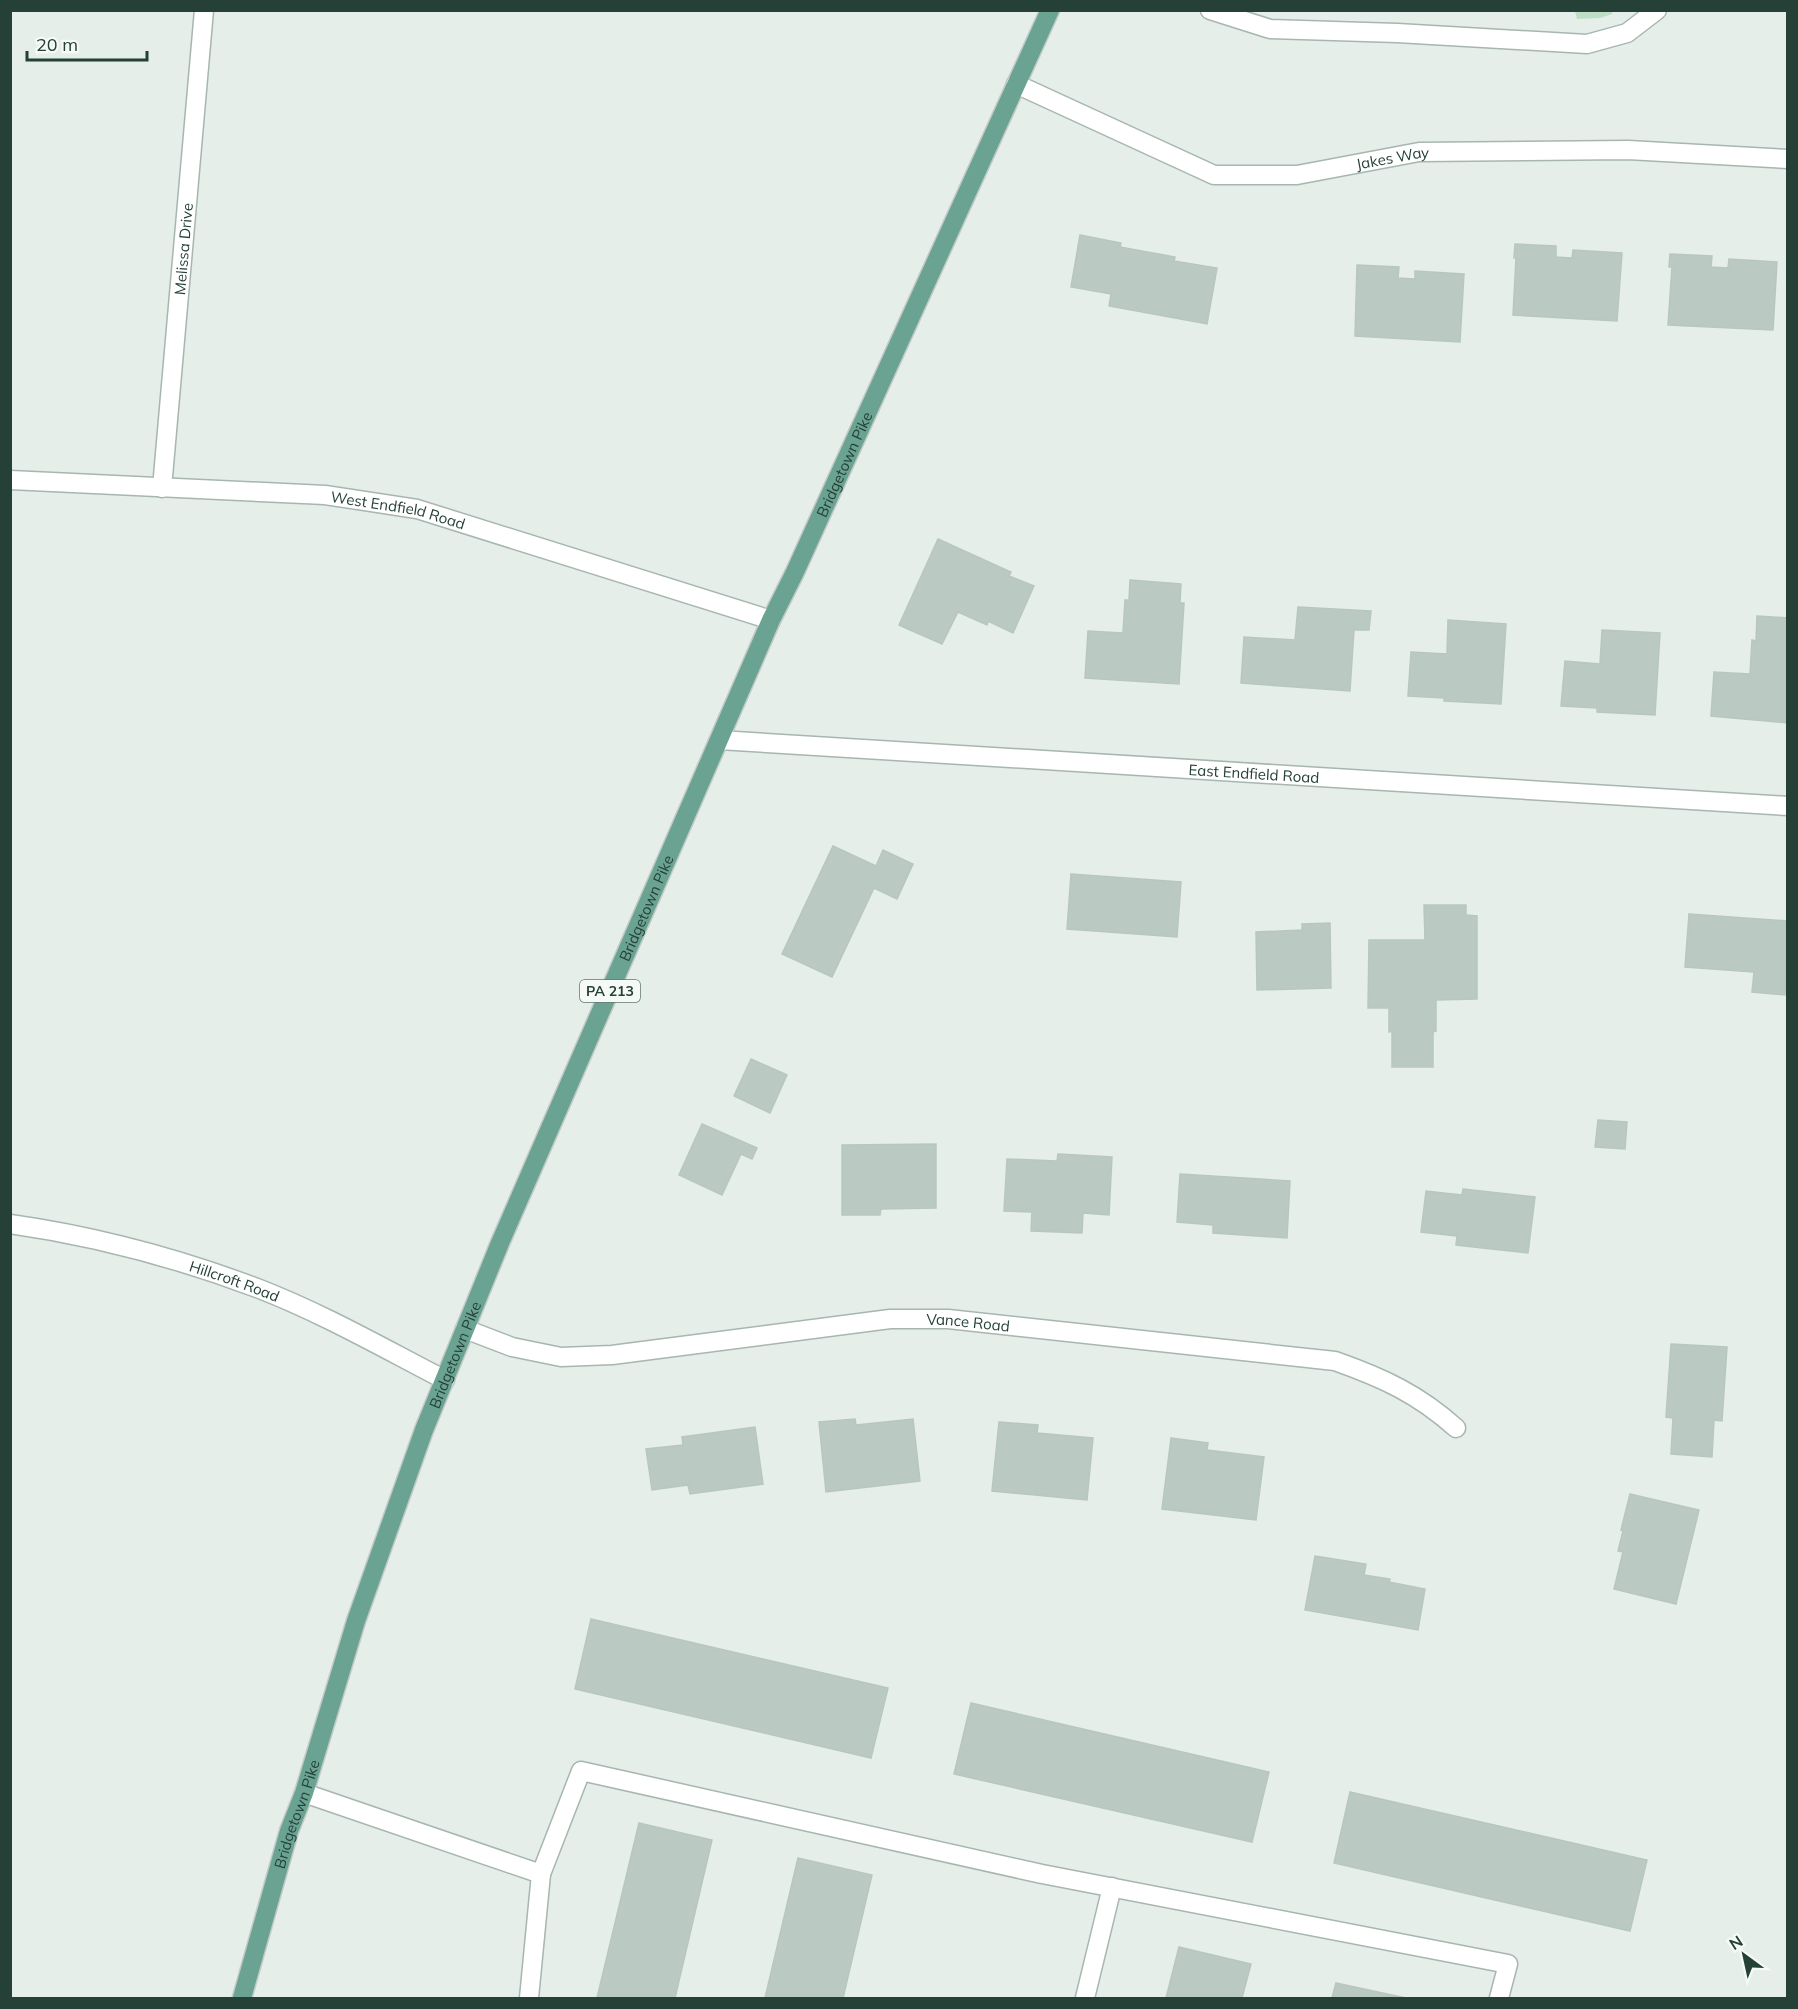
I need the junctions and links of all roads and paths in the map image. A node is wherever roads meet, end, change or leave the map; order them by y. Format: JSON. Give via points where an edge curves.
{"nodes":[{"id":1,"x":204,"y":10,"type":"edge"},
{"id":2,"x":1050,"y":10,"type":"edge"},
{"id":3,"x":1657,"y":10,"type":"edge"},
{"id":4,"x":1215,"y":12,"type":"edge"},
{"id":5,"x":1016,"y":84,"type":"junction"},
{"id":6,"x":1788,"y":159,"type":"edge"},
{"id":7,"x":10,"y":480,"type":"edge"},
{"id":8,"x":162,"y":488,"type":"junction"},
{"id":9,"x":771,"y":620,"type":"junction"},
{"id":10,"x":719,"y":741,"type":"junction"},
{"id":11,"x":1788,"y":806,"type":"edge"},
{"id":12,"x":10,"y":1224,"type":"edge"},
{"id":13,"x":465,"y":1329,"type":"junction"},
{"id":14,"x":445,"y":1380,"type":"junction"},
{"id":15,"x":1456,"y":1428,"type":"dead end"},
{"id":16,"x":304,"y":1793,"type":"junction"},
{"id":17,"x":541,"y":1874,"type":"junction"},
{"id":18,"x":1112,"y":1887,"type":"junction"},
{"id":19,"x":242,"y":1998,"type":"edge"},
{"id":20,"x":529,"y":1998,"type":"edge"},
{"id":21,"x":1085,"y":1998,"type":"edge"},
{"id":22,"x":1499,"y":1998,"type":"edge"}],
"edges":[{"from":1,"to":8,"type":"street","name":"Melissa Drive"},
{"from":2,"to":5,"type":"main road","name":"Bridgetown Pike","number":"PA 213"},
{"from":3,"to":4,"type":"street","via":[[1627,33],[1587,44],[1270,29]]},
{"from":5,"to":6,"type":"street","name":"Jakes Way","via":[[1214,175],[1297,176],[1419,152],[1628,150]]},
{"from":5,"to":9,"type":"main road","name":"Bridgetown Pike","number":"PA 213"},
{"from":7,"to":8,"type":"street","name":"West Endfield Road"},
{"from":8,"to":9,"type":"street","name":"West Endfield Road","via":[[325,495],[417,509]]},
{"from":9,"to":10,"type":"main road","name":"Bridgetown Pike","number":"PA 213"},
{"from":10,"to":11,"type":"street","name":"East Endfield Road"},
{"from":10,"to":13,"type":"main road","name":"Bridgetown Pike","number":"PA 213"},
{"from":12,"to":14,"type":"street","name":"Hillcroft Road","via":[[115,1244],[258,1289],[327,1319]]},
{"from":13,"to":14,"type":"main road","name":"Bridgetown Pike","number":"PA 213"},
{"from":13,"to":15,"type":"street","name":"Vance Road","via":[[512,1347],[561,1357],[612,1355],[890,1319],[948,1319],[1335,1361],[1414,1395]]},
{"from":14,"to":16,"type":"main road","name":"Bridgetown Pike","number":"PA 213","via":[[356,1621]]},
{"from":16,"to":17,"type":"street"},
{"from":16,"to":19,"type":"main road","name":"Bridgetown Pike","number":"PA 213","via":[[289,1831]]},
{"from":17,"to":18,"type":"street","via":[[580,1771]]},
{"from":17,"to":20,"type":"street"},
{"from":18,"to":21,"type":"street"},
{"from":18,"to":22,"type":"street","via":[[1508,1964]]}]}
